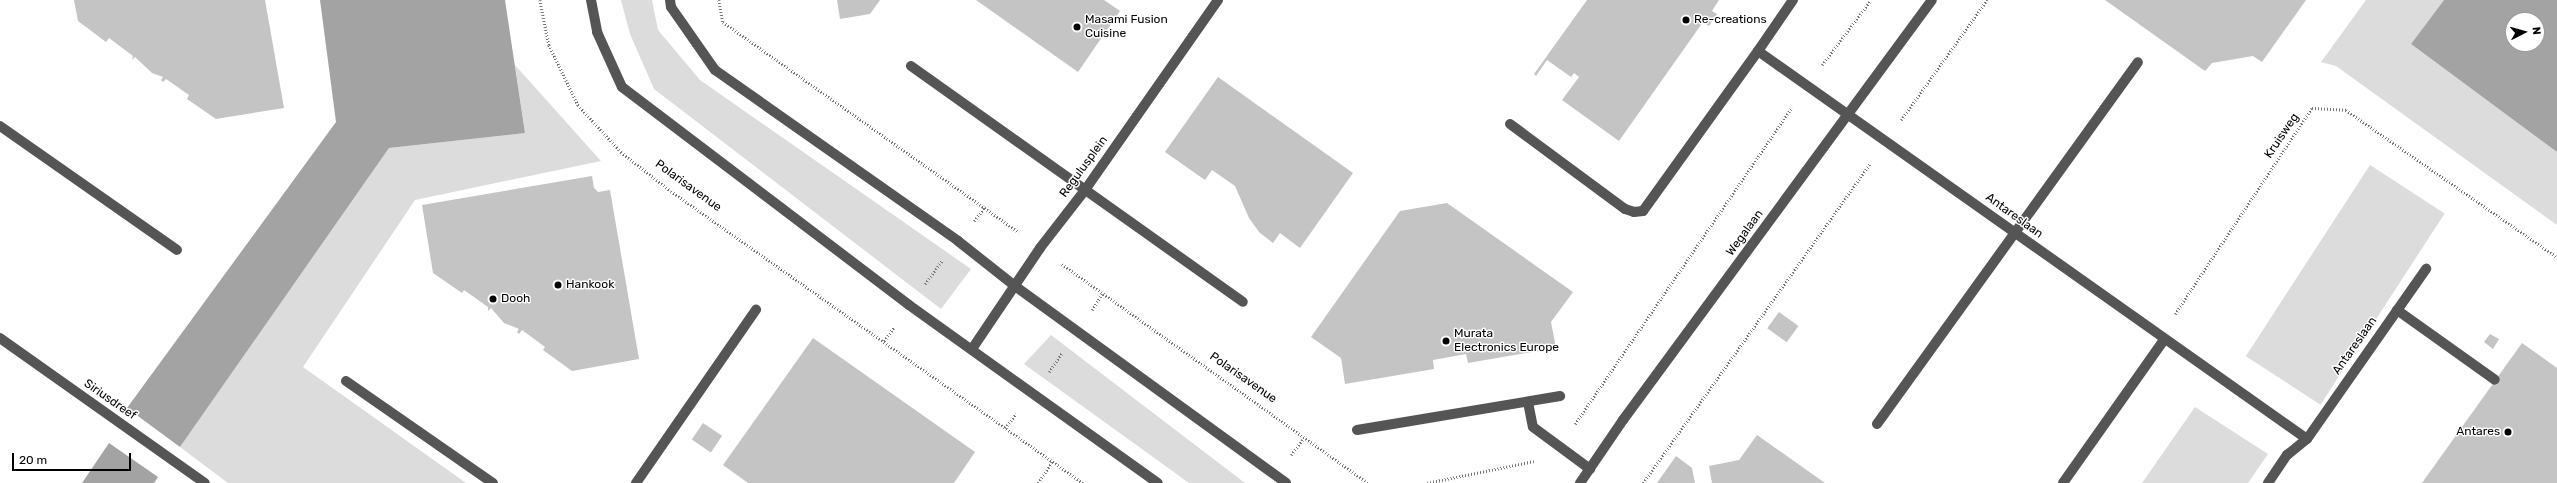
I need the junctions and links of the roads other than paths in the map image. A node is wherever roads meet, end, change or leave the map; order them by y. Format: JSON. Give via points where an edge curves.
{"nodes":[{"id":1,"x":591,"y":0,"type":"edge"},
{"id":2,"x":670,"y":0,"type":"edge"},
{"id":3,"x":1218,"y":0,"type":"edge"},
{"id":4,"x":1793,"y":0,"type":"edge"},
{"id":5,"x":1932,"y":0,"type":"edge"},
{"id":6,"x":1758,"y":51,"type":"junction"},
{"id":7,"x":2138,"y":62,"type":"dead end"},
{"id":8,"x":910,"y":66,"type":"dead end"},
{"id":9,"x":1850,"y":114,"type":"junction"},
{"id":10,"x":1510,"y":124,"type":"dead end"},
{"id":11,"x":0,"y":126,"type":"edge"},
{"id":12,"x":1085,"y":190,"type":"junction"},
{"id":13,"x":2016,"y":233,"type":"junction"},
{"id":14,"x":177,"y":250,"type":"dead end"},
{"id":15,"x":2426,"y":268,"type":"dead end"},
{"id":16,"x":1015,"y":286,"type":"junction"},
{"id":17,"x":1243,"y":302,"type":"dead end"},
{"id":18,"x":756,"y":310,"type":"dead end"},
{"id":19,"x":2397,"y":310,"type":"junction"},
{"id":20,"x":0,"y":338,"type":"edge"},
{"id":21,"x":2164,"y":340,"type":"junction"},
{"id":22,"x":972,"y":349,"type":"junction"},
{"id":23,"x":346,"y":380,"type":"dead end"},
{"id":24,"x":2495,"y":380,"type":"dead end"},
{"id":25,"x":1560,"y":396,"type":"dead end"},
{"id":26,"x":1528,"y":402,"type":"junction"},
{"id":27,"x":1877,"y":424,"type":"dead end"},
{"id":28,"x":1357,"y":430,"type":"dead end"},
{"id":29,"x":2307,"y":439,"type":"junction"},
{"id":30,"x":1590,"y":469,"type":"junction"},
{"id":31,"x":205,"y":483,"type":"edge"},
{"id":32,"x":494,"y":483,"type":"edge"},
{"id":33,"x":636,"y":483,"type":"edge"},
{"id":34,"x":1158,"y":483,"type":"edge"},
{"id":35,"x":1286,"y":483,"type":"edge"},
{"id":36,"x":1580,"y":483,"type":"edge"},
{"id":37,"x":2063,"y":483,"type":"edge"},
{"id":38,"x":2268,"y":483,"type":"edge"}],
"edges":[{"from":1,"to":22,"type":"street","via":[[597,32],[622,87],[909,305]]},
{"from":2,"to":16,"type":"street","via":[[671,7],[715,70],[958,241]]},
{"from":3,"to":12,"type":"street","name":"Regulusplein"},
{"from":4,"to":6,"type":"street"},
{"from":5,"to":9,"type":"street","name":"Wegalaan"},
{"from":6,"to":9,"type":"street","name":"Antareslaan"},
{"from":6,"to":10,"type":"street","via":[[1643,211],[1625,210]]},
{"from":7,"to":13,"type":"street"},
{"from":8,"to":12,"type":"street"},
{"from":9,"to":13,"type":"street","name":"Antareslaan"},
{"from":9,"to":30,"type":"street","name":"Wegalaan"},
{"from":11,"to":14,"type":"street"},
{"from":12,"to":16,"type":"street","name":"Regulusplein","via":[[1040,248]]},
{"from":12,"to":17,"type":"street"},
{"from":13,"to":21,"type":"street","name":"Antareslaan"},
{"from":13,"to":27,"type":"street"},
{"from":15,"to":19,"type":"street","name":"Antareslaan"},
{"from":16,"to":22,"type":"street","name":"Regulusplein"},
{"from":16,"to":35,"type":"street"},
{"from":18,"to":33,"type":"street"},
{"from":19,"to":24,"type":"street"},
{"from":19,"to":29,"type":"street","name":"Antareslaan"},
{"from":20,"to":31,"type":"street","name":"Siriusdreef"},
{"from":21,"to":29,"type":"street","name":"Antareslaan"},
{"from":21,"to":37,"type":"street"},
{"from":22,"to":34,"type":"street"},
{"from":23,"to":32,"type":"street"},
{"from":25,"to":26,"type":"street"},
{"from":26,"to":28,"type":"street"},
{"from":26,"to":30,"type":"street","via":[[1533,427]]},
{"from":29,"to":38,"type":"street","name":"Antareslaan","via":[[2287,455]]},
{"from":30,"to":36,"type":"street","name":"Wegalaan"}]}
